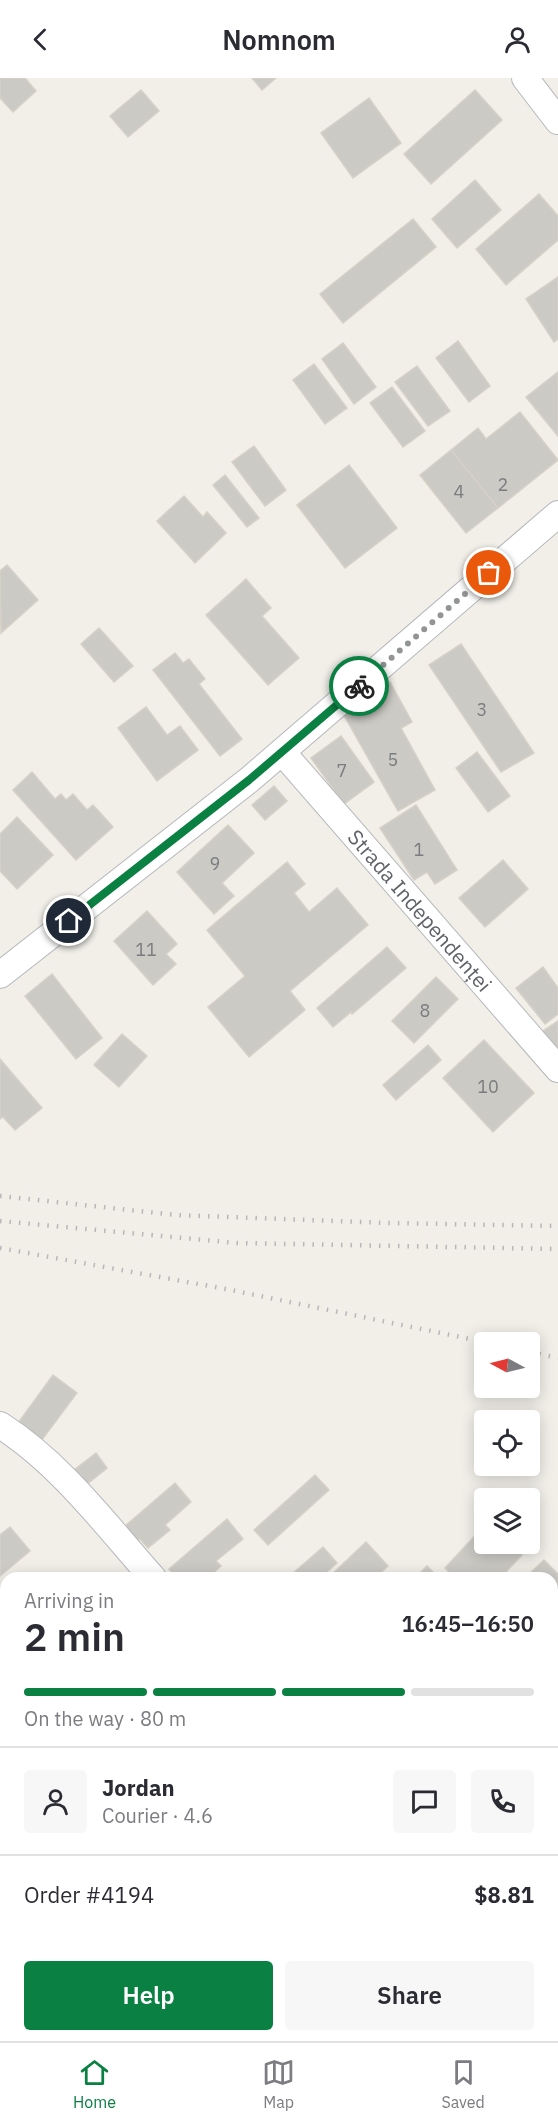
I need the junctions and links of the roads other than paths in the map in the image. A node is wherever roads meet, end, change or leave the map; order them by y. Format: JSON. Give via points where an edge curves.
{"nodes":[{"id":1,"x":525,"y":78,"type":"edge"},
{"id":2,"x":558,"y":121,"type":"edge"},
{"id":3,"x":558,"y":514,"type":"edge"},
{"id":4,"x":282,"y":752,"type":"junction"},
{"id":5,"x":0,"y":975,"type":"edge"},
{"id":6,"x":558,"y":1069,"type":"edge"},
{"id":7,"x":0,"y":1425,"type":"edge"},
{"id":8,"x":148,"y":1572,"type":"edge"}],
"edges":[{"from":1,"to":2,"type":"street"},
{"from":3,"to":4,"type":"street"},
{"from":4,"to":5,"type":"street"},
{"from":4,"to":6,"type":"street","name":"Strada Independenței"},
{"from":7,"to":8,"type":"street","via":[[23,1440],[63,1477]]}]}
